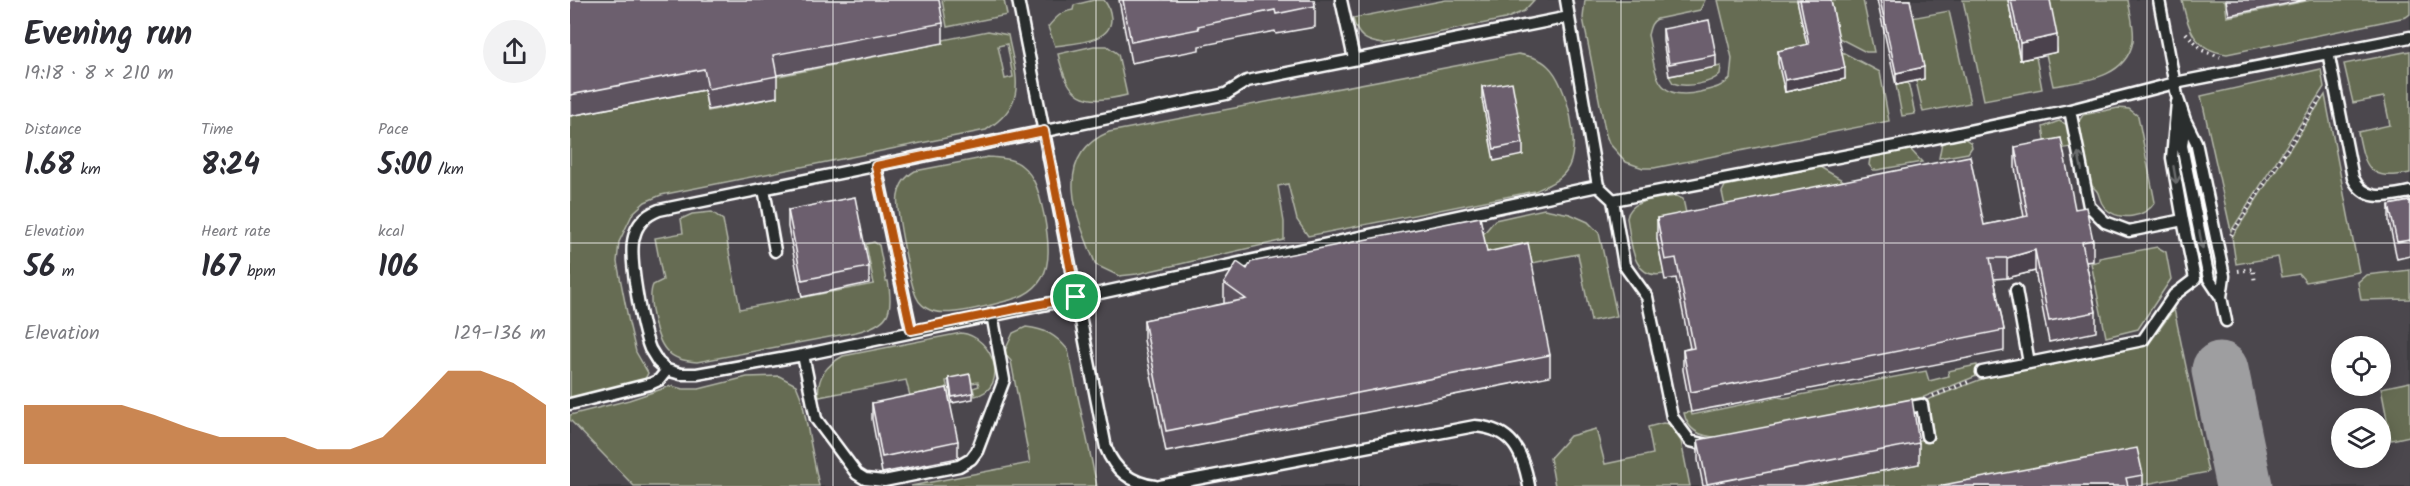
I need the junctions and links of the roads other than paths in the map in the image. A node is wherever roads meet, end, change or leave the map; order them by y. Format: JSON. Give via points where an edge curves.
{"nodes":[{"id":1,"x":1018,"y":0,"type":"edge"},
{"id":2,"x":1341,"y":0,"type":"edge"},
{"id":3,"x":1566,"y":0,"type":"edge"},
{"id":4,"x":2159,"y":0,"type":"edge"},
{"id":5,"x":1569,"y":17,"type":"junction"},
{"id":6,"x":2410,"y":37,"type":"edge"},
{"id":7,"x":2328,"y":52,"type":"junction"},
{"id":8,"x":1354,"y":59,"type":"junction"},
{"id":9,"x":2175,"y":83,"type":"junction"},
{"id":10,"x":2177,"y":96,"type":"junction"},
{"id":11,"x":2070,"y":110,"type":"junction"},
{"id":12,"x":2185,"y":120,"type":"junction"},
{"id":13,"x":1044,"y":131,"type":"junction"},
{"id":14,"x":876,"y":166,"type":"junction"},
{"id":15,"x":1598,"y":186,"type":"junction"},
{"id":16,"x":764,"y":189,"type":"junction"},
{"id":17,"x":2410,"y":192,"type":"edge"},
{"id":18,"x":1612,"y":200,"type":"junction"},
{"id":19,"x":2183,"y":220,"type":"junction"},
{"id":20,"x":775,"y":251,"type":"dead end"},
{"id":21,"x":2016,"y":290,"type":"dead end"},
{"id":22,"x":1076,"y":297,"type":"junction"},
{"id":23,"x":2221,"y":297,"type":"junction"},
{"id":24,"x":992,"y":314,"type":"junction"},
{"id":25,"x":2226,"y":321,"type":"dead end"},
{"id":26,"x":911,"y":330,"type":"junction"},
{"id":27,"x":803,"y":355,"type":"junction"},
{"id":28,"x":2029,"y":363,"type":"junction"},
{"id":29,"x":667,"y":370,"type":"junction"},
{"id":30,"x":1982,"y":372,"type":"road end"},
{"id":31,"x":570,"y":404,"type":"edge"},
{"id":32,"x":1887,"y":412,"type":"edge"},
{"id":33,"x":1927,"y":436,"type":"dead end"},
{"id":34,"x":1727,"y":445,"type":"edge"},
{"id":35,"x":1155,"y":486,"type":"edge"},
{"id":36,"x":1160,"y":486,"type":"edge"},
{"id":37,"x":1529,"y":486,"type":"edge"}],
"edges":[{"from":1,"to":13,"type":"lane"},
{"from":2,"to":8,"type":"lane"},
{"from":3,"to":5,"type":"lane"},
{"from":4,"to":9,"type":"lane"},
{"from":5,"to":8,"type":"lane"},
{"from":5,"to":15,"type":"lane"},
{"from":6,"to":7,"type":"lane"},
{"from":7,"to":9,"type":"lane"},
{"from":7,"to":17,"type":"lane","via":[[2357,185],[2374,197]]},
{"from":8,"to":13,"type":"lane","via":[[1246,81],[1226,93]]},
{"from":9,"to":10,"type":"lane"},
{"from":9,"to":11,"type":"lane"},
{"from":10,"to":12,"type":"lane"},
{"from":10,"to":19,"type":"lane","one_way":true,"via":[[2172,158]]},
{"from":11,"to":18,"type":"lane"},
{"from":19,"to":11,"type":"lane","one_way":true,"via":[[2129,231],[2105,222],[2090,206]]},
{"from":12,"to":23,"type":"lane","via":[[2196,142],[2224,276]]},
{"from":12,"to":23,"type":"lane","one_way":true,"via":[[2182,146],[2209,279]]},
{"from":13,"to":14,"type":"lane"},
{"from":13,"to":22,"type":"lane"},
{"from":14,"to":16,"type":"lane"},
{"from":14,"to":26,"type":"lane"},
{"from":15,"to":18,"type":"lane"},
{"from":15,"to":22,"type":"lane"},
{"from":16,"to":20,"type":"lane"},
{"from":16,"to":29,"type":"lane","via":[[659,210],[638,227],[632,255],[646,340]]},
{"from":18,"to":34,"type":"lane","via":[[1624,265],[1647,297],[1672,417],[1690,441],[1707,446]]},
{"from":19,"to":28,"type":"lane","via":[[2195,279],[2174,295],[2143,340]]},
{"from":21,"to":28,"type":"lane"},
{"from":22,"to":24,"type":"lane"},
{"from":22,"to":35,"type":"lane","via":[[1110,459],[1136,482]]},
{"from":23,"to":25,"type":"lane"},
{"from":24,"to":26,"type":"lane"},
{"from":24,"to":27,"type":"lane","via":[[1004,380],[977,451],[959,466],[879,482],[857,474],[816,418]]},
{"from":26,"to":27,"type":"lane"},
{"from":27,"to":29,"type":"lane","via":[[697,374]]},
{"from":28,"to":30,"type":"lane"},
{"from":29,"to":31,"type":"lane","via":[[650,384]]},
{"from":32,"to":33,"type":"lane","via":[[1922,405]]},
{"from":36,"to":37,"type":"lane","via":[[1475,426],[1493,430],[1512,442],[1521,454]]}]}
